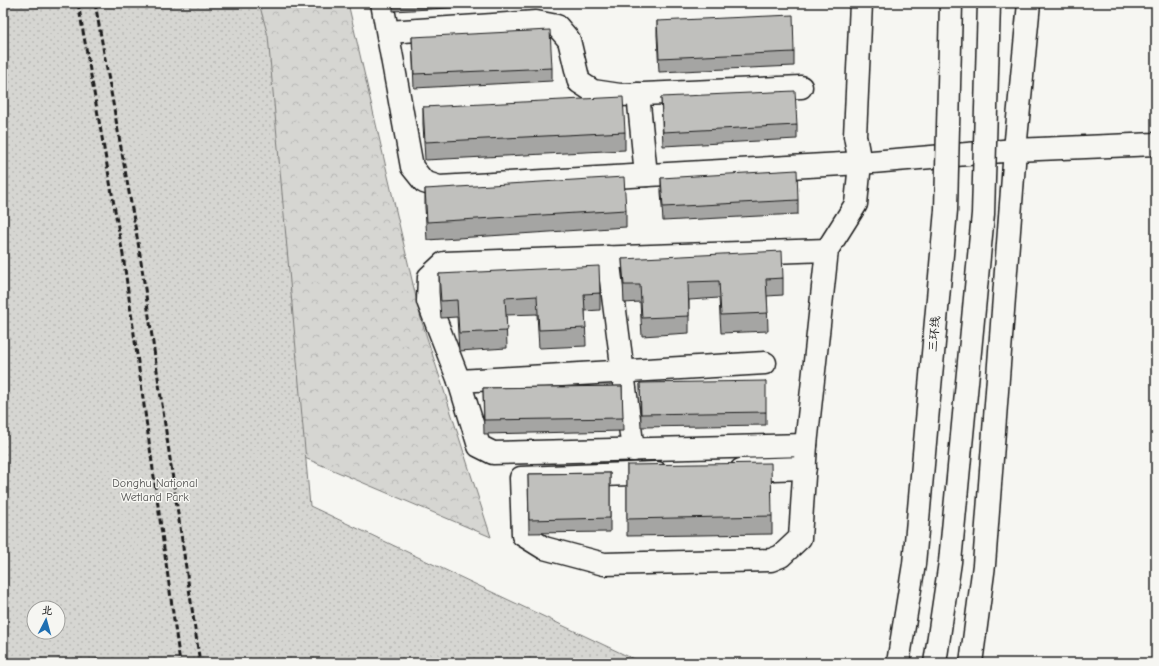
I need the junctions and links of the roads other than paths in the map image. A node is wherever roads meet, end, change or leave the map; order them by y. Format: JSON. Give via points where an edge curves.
{"nodes":[{"id":1,"x":382,"y":3,"type":"edge"},
{"id":2,"x":861,"y":3,"type":"edge"},
{"id":3,"x":951,"y":3,"type":"edge"},
{"id":4,"x":989,"y":3,"type":"edge"},
{"id":5,"x":1029,"y":3,"type":"edge"},
{"id":6,"x":388,"y":32,"type":"junction"},
{"id":7,"x":801,"y":87,"type":"dead end"},
{"id":8,"x":638,"y":94,"type":"junction"},
{"id":9,"x":1156,"y":144,"type":"edge"},
{"id":10,"x":1015,"y":150,"type":"junction"},
{"id":11,"x":860,"y":163,"type":"junction"},
{"id":12,"x":646,"y":175,"type":"junction"},
{"id":13,"x":827,"y":250,"type":"junction"},
{"id":14,"x":608,"y":257,"type":"junction"},
{"id":15,"x":765,"y":363,"type":"dead end"},
{"id":16,"x":622,"y":371,"type":"junction"},
{"id":17,"x":459,"y":381,"type":"junction"},
{"id":18,"x":806,"y":445,"type":"junction"},
{"id":19,"x":633,"y":450,"type":"junction"},
{"id":20,"x":805,"y":468,"type":"junction"},
{"id":21,"x":718,"y":471,"type":"edge"},
{"id":22,"x":679,"y":473,"type":"edge"},
{"id":23,"x":898,"y":663,"type":"edge"},
{"id":24,"x":935,"y":663,"type":"edge"},
{"id":25,"x":971,"y":663,"type":"edge"}],
"edges":[{"from":1,"to":6,"type":"main road"},
{"from":2,"to":11,"type":"main road","via":[[855,136]]},
{"from":3,"to":23,"type":"main road","name":"三环线","bridge":true,"via":[[946,210],[914,564]]},
{"from":4,"to":24,"type":"main road","bridge":true,"via":[[982,214],[950,562]]},
{"from":5,"to":10,"type":"main road"},
{"from":6,"to":8,"type":"main road","via":[[536,22],[556,26],[569,40],[580,82],[593,91],[620,95]]},
{"from":6,"to":12,"type":"main road","via":[[412,167],[424,182],[439,187]]},
{"from":7,"to":8,"type":"main road"},
{"from":8,"to":12,"type":"main road"},
{"from":9,"to":10,"type":"main road"},
{"from":10,"to":11,"type":"main road"},
{"from":10,"to":25,"type":"main road","via":[[984,565]]},
{"from":11,"to":12,"type":"main road"},
{"from":11,"to":13,"type":"main road","via":[[856,204]]},
{"from":13,"to":14,"type":"main road"},
{"from":13,"to":18,"type":"main road"},
{"from":14,"to":16,"type":"main road"},
{"from":14,"to":17,"type":"main road","via":[[444,263],[429,277],[428,301]]},
{"from":15,"to":16,"type":"main road"},
{"from":16,"to":17,"type":"main road"},
{"from":16,"to":19,"type":"main road"},
{"from":17,"to":19,"type":"main road","via":[[479,446],[492,454]]},
{"from":18,"to":19,"type":"main road"},
{"from":18,"to":20,"type":"main road"},
{"from":20,"to":21,"type":"main road"},
{"from":20,"to":22,"type":"main road","via":[[800,538],[781,556],[770,560],[604,564],[544,548],[523,535],[521,478]]}]}
